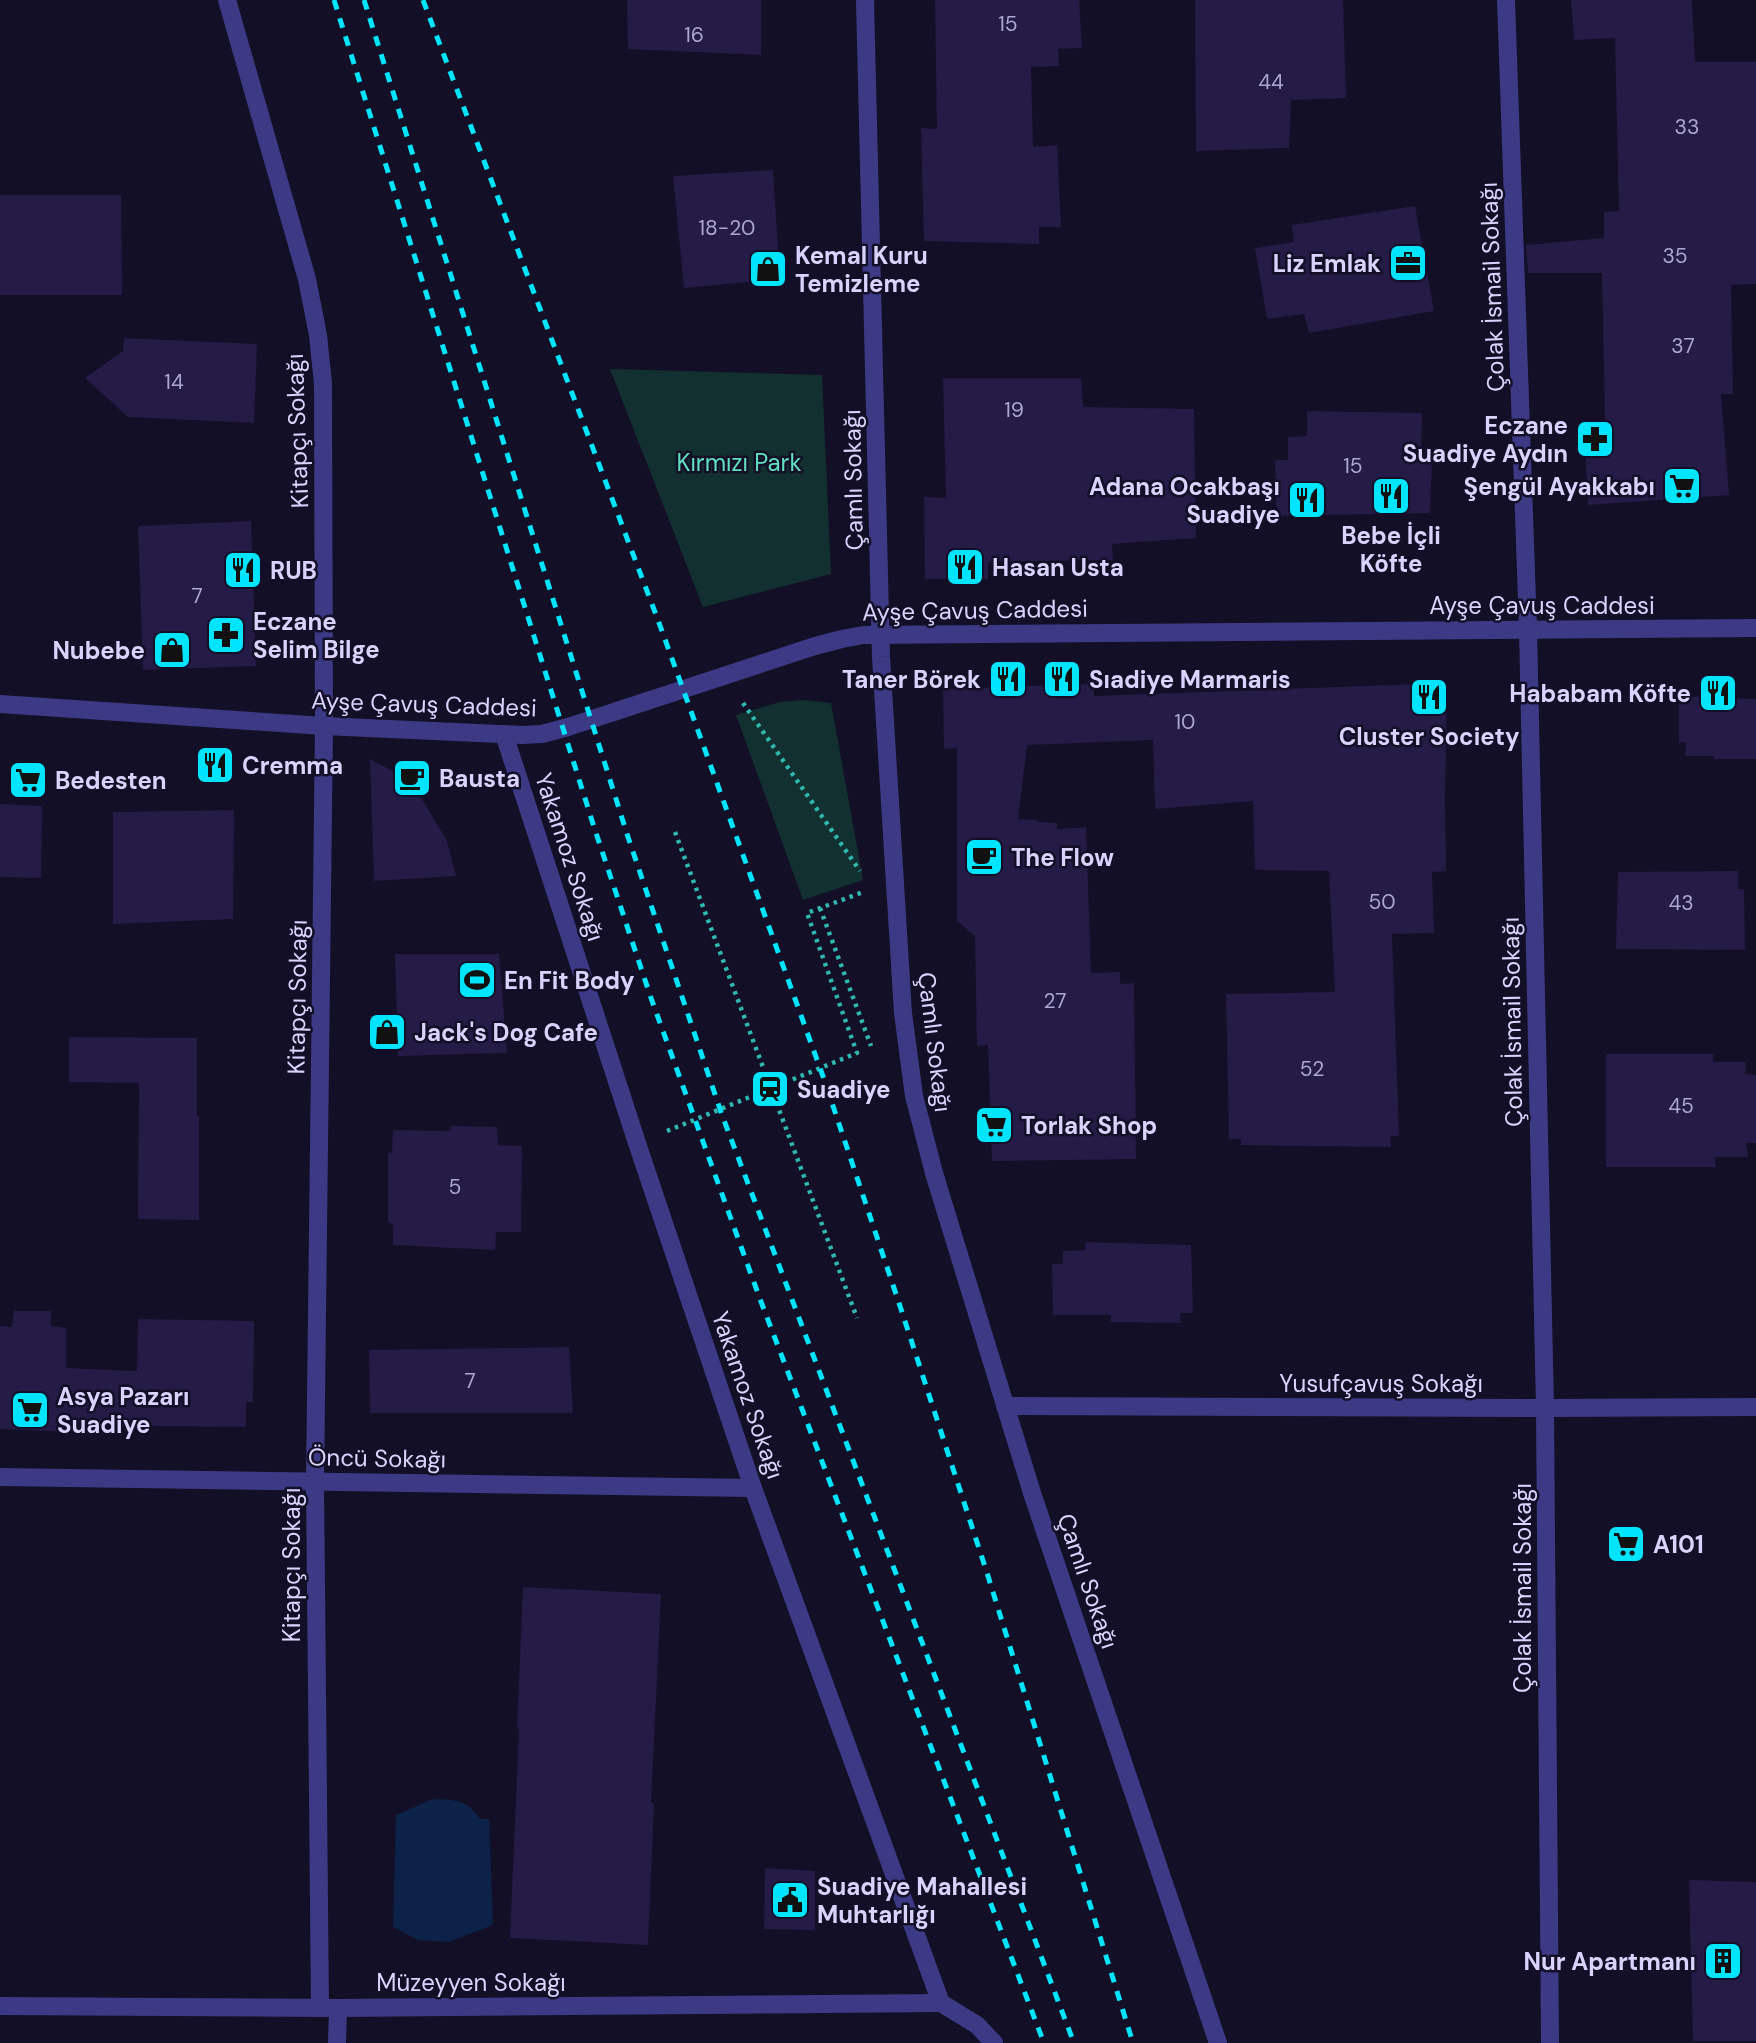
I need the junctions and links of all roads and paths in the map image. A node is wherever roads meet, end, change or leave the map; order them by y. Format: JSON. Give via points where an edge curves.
{"nodes":[{"id":1,"x":227,"y":0,"type":"edge"},
{"id":2,"x":865,"y":0,"type":"edge"},
{"id":3,"x":1506,"y":0,"type":"edge"},
{"id":4,"x":1756,"y":628,"type":"edge"},
{"id":5,"x":1528,"y":629,"type":"junction"},
{"id":6,"x":881,"y":634,"type":"junction"},
{"id":7,"x":724,"y":676,"type":"junction"},
{"id":8,"x":0,"y":704,"type":"edge"},
{"id":9,"x":324,"y":726,"type":"junction"},
{"id":10,"x":504,"y":734,"type":"junction"},
{"id":11,"x":675,"y":832,"type":"dead end"},
{"id":12,"x":864,"y":878,"type":"dead end"},
{"id":13,"x":872,"y":889,"type":"dead end"},
{"id":14,"x":820,"y":908,"type":"junction"},
{"id":15,"x":907,"y":1051,"type":"junction"},
{"id":16,"x":770,"y":1089,"type":"junction"},
{"id":17,"x":637,"y":1143,"type":"junction"},
{"id":18,"x":857,"y":1318,"type":"dead end"},
{"id":19,"x":1005,"y":1406,"type":"junction"},
{"id":20,"x":1756,"y":1407,"type":"edge"},
{"id":21,"x":1545,"y":1408,"type":"junction"},
{"id":22,"x":0,"y":1476,"type":"edge"},
{"id":23,"x":315,"y":1482,"type":"junction"},
{"id":24,"x":752,"y":1488,"type":"junction"},
{"id":25,"x":942,"y":2003,"type":"junction"},
{"id":26,"x":0,"y":2006,"type":"edge"},
{"id":27,"x":329,"y":2008,"type":"junction"},
{"id":28,"x":337,"y":2043,"type":"edge"},
{"id":29,"x":994,"y":2043,"type":"edge"},
{"id":30,"x":1218,"y":2043,"type":"edge"},
{"id":31,"x":1550,"y":2043,"type":"edge"}],
"edges":[{"from":1,"to":9,"type":"street","name":"Kitapçı Sokağı","via":[[299,248],[321,358]]},
{"from":2,"to":6,"type":"street","name":"Çamlı Sokağı"},
{"from":3,"to":5,"type":"street","name":"Çolak İsmail Sokağı"},
{"from":4,"to":5,"type":"street","name":"Ayşe Çavuş Caddesi"},
{"from":5,"to":6,"type":"street","name":"Ayşe Çavuş Caddesi"},
{"from":5,"to":21,"type":"street","name":"Çolak İsmail Sokağı"},
{"from":6,"to":7,"type":"street","name":"Ayşe Çavuş Caddesi","via":[[830,642]]},
{"from":6,"to":15,"type":"street","name":"Çamlı Sokağı"},
{"from":7,"to":10,"type":"street","name":"Ayşe Çavuş Caddesi","via":[[542,734]]},
{"from":7,"to":12,"type":"path"},
{"from":8,"to":9,"type":"street","name":"Ayşe Çavuş Caddesi"},
{"from":9,"to":10,"type":"street","name":"Ayşe Çavuş Caddesi"},
{"from":9,"to":23,"type":"street","name":"Kitapçı Sokağı"},
{"from":10,"to":17,"type":"street","name":"Yakamoz Sokağı"},
{"from":11,"to":16,"type":"path"},
{"from":13,"to":14,"type":"path"},
{"from":14,"to":15,"type":"path","via":[[877,1062]]},
{"from":14,"to":16,"type":"path","via":[[807,913],[857,1054]]},
{"from":15,"to":19,"type":"street","name":"Çamlı Sokağı","via":[[934,1173]]},
{"from":16,"to":17,"type":"path"},
{"from":16,"to":18,"type":"path"},
{"from":17,"to":24,"type":"street","name":"Yakamoz Sokağı"},
{"from":19,"to":21,"type":"street","name":"Yusufçavuş Sokağı"},
{"from":19,"to":30,"type":"street","name":"Çamlı Sokağı"},
{"from":20,"to":21,"type":"street","name":"Yusufçavuş Sokağı"},
{"from":21,"to":31,"type":"street","name":"Çolak İsmail Sokağı"},
{"from":22,"to":23,"type":"street","name":"Öncü Sokağı"},
{"from":23,"to":24,"type":"street","name":"Öncü Sokağı"},
{"from":23,"to":27,"type":"street","name":"Kitapçı Sokağı"},
{"from":24,"to":25,"type":"street","name":"Yakamoz Sokağı"},
{"from":25,"to":27,"type":"street","name":"Müzeyyen Sokağı"},
{"from":25,"to":29,"type":"street"},
{"from":26,"to":27,"type":"street","name":"Müzeyyen Sokağı"},
{"from":27,"to":28,"type":"street","name":"Kitapçı Sokağı"}]}
